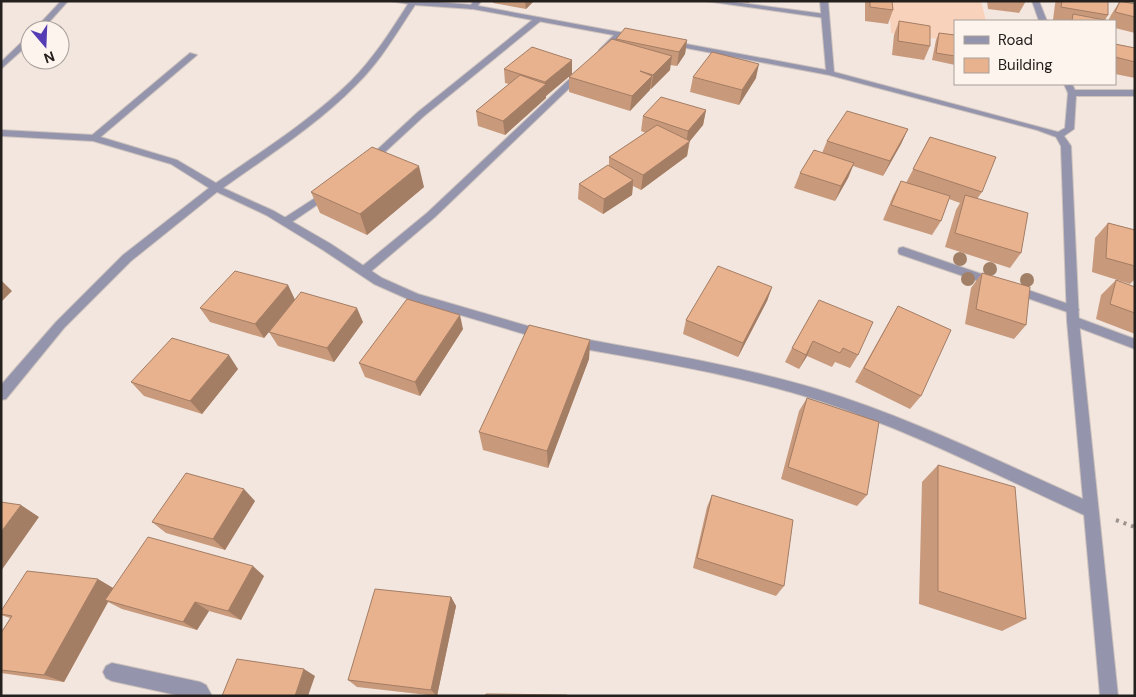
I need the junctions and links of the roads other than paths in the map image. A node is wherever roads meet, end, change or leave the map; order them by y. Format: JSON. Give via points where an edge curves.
{"nodes":[{"id":1,"x":66,"y":1,"type":"edge"},
{"id":2,"x":394,"y":1,"type":"edge"},
{"id":3,"x":708,"y":1,"type":"edge"},
{"id":4,"x":824,"y":1,"type":"edge"},
{"id":5,"x":1036,"y":1,"type":"edge"},
{"id":6,"x":412,"y":4,"type":"junction"},
{"id":7,"x":476,"y":4,"type":"edge"},
{"id":8,"x":825,"y":16,"type":"junction"},
{"id":9,"x":539,"y":19,"type":"junction"},
{"id":10,"x":48,"y":20,"type":"edge"},
{"id":11,"x":1043,"y":20,"type":"edge"},
{"id":12,"x":620,"y":34,"type":"junction"},
{"id":13,"x":648,"y":40,"type":"edge"},
{"id":14,"x":658,"y":41,"type":"edge"},
{"id":15,"x":20,"y":49,"type":"edge"},
{"id":16,"x":193,"y":55,"type":"dead end"},
{"id":17,"x":1,"y":67,"type":"edge"},
{"id":18,"x":830,"y":73,"type":"junction"},
{"id":19,"x":1070,"y":88,"type":"edge"},
{"id":20,"x":1135,"y":94,"type":"edge"},
{"id":21,"x":1,"y":132,"type":"edge"},
{"id":22,"x":1059,"y":135,"type":"junction"},
{"id":23,"x":94,"y":138,"type":"junction"},
{"id":24,"x":360,"y":168,"type":"edge"},
{"id":25,"x":339,"y":185,"type":"edge"},
{"id":26,"x":216,"y":188,"type":"junction"},
{"id":27,"x":285,"y":222,"type":"junction"},
{"id":28,"x":903,"y":251,"type":"dead end"},
{"id":29,"x":364,"y":271,"type":"junction"},
{"id":30,"x":1073,"y":315,"type":"junction"},
{"id":31,"x":1135,"y":344,"type":"edge"},
{"id":32,"x":1,"y":395,"type":"edge"},
{"id":33,"x":1092,"y":511,"type":"junction"},
{"id":34,"x":112,"y":672,"type":"dead end"},
{"id":35,"x":203,"y":696,"type":"edge"},
{"id":36,"x":1109,"y":696,"type":"edge"}],
"edges":[{"from":1,"to":10,"type":"street"},
{"from":2,"to":6,"type":"street"},
{"from":3,"to":8,"type":"street"},
{"from":4,"to":8,"type":"street"},
{"from":5,"to":11,"type":"street"},
{"from":6,"to":7,"type":"street"},
{"from":6,"to":26,"type":"street","via":[[355,82],[321,113]]},
{"from":7,"to":9,"type":"street"},
{"from":8,"to":18,"type":"street"},
{"from":9,"to":12,"type":"street"},
{"from":9,"to":24,"type":"street"},
{"from":12,"to":13,"type":"street"},
{"from":12,"to":29,"type":"street","via":[[431,215]]},
{"from":14,"to":18,"type":"street"},
{"from":15,"to":17,"type":"street"},
{"from":16,"to":23,"type":"street"},
{"from":18,"to":22,"type":"street"},
{"from":19,"to":20,"type":"street"},
{"from":19,"to":22,"type":"street","via":[[1069,129]]},
{"from":21,"to":23,"type":"street"},
{"from":22,"to":30,"type":"street","via":[[1066,146]]},
{"from":23,"to":26,"type":"street","via":[[174,162]]},
{"from":25,"to":27,"type":"street"},
{"from":26,"to":27,"type":"street"},
{"from":26,"to":32,"type":"street","via":[[127,258],[60,325]]},
{"from":27,"to":29,"type":"street"},
{"from":28,"to":30,"type":"street"},
{"from":29,"to":33,"type":"street","via":[[414,297],[554,338],[745,374],[852,406]]},
{"from":30,"to":31,"type":"street"},
{"from":30,"to":33,"type":"street"},
{"from":33,"to":36,"type":"street"},
{"from":34,"to":35,"type":"street","via":[[200,691]]}]}
